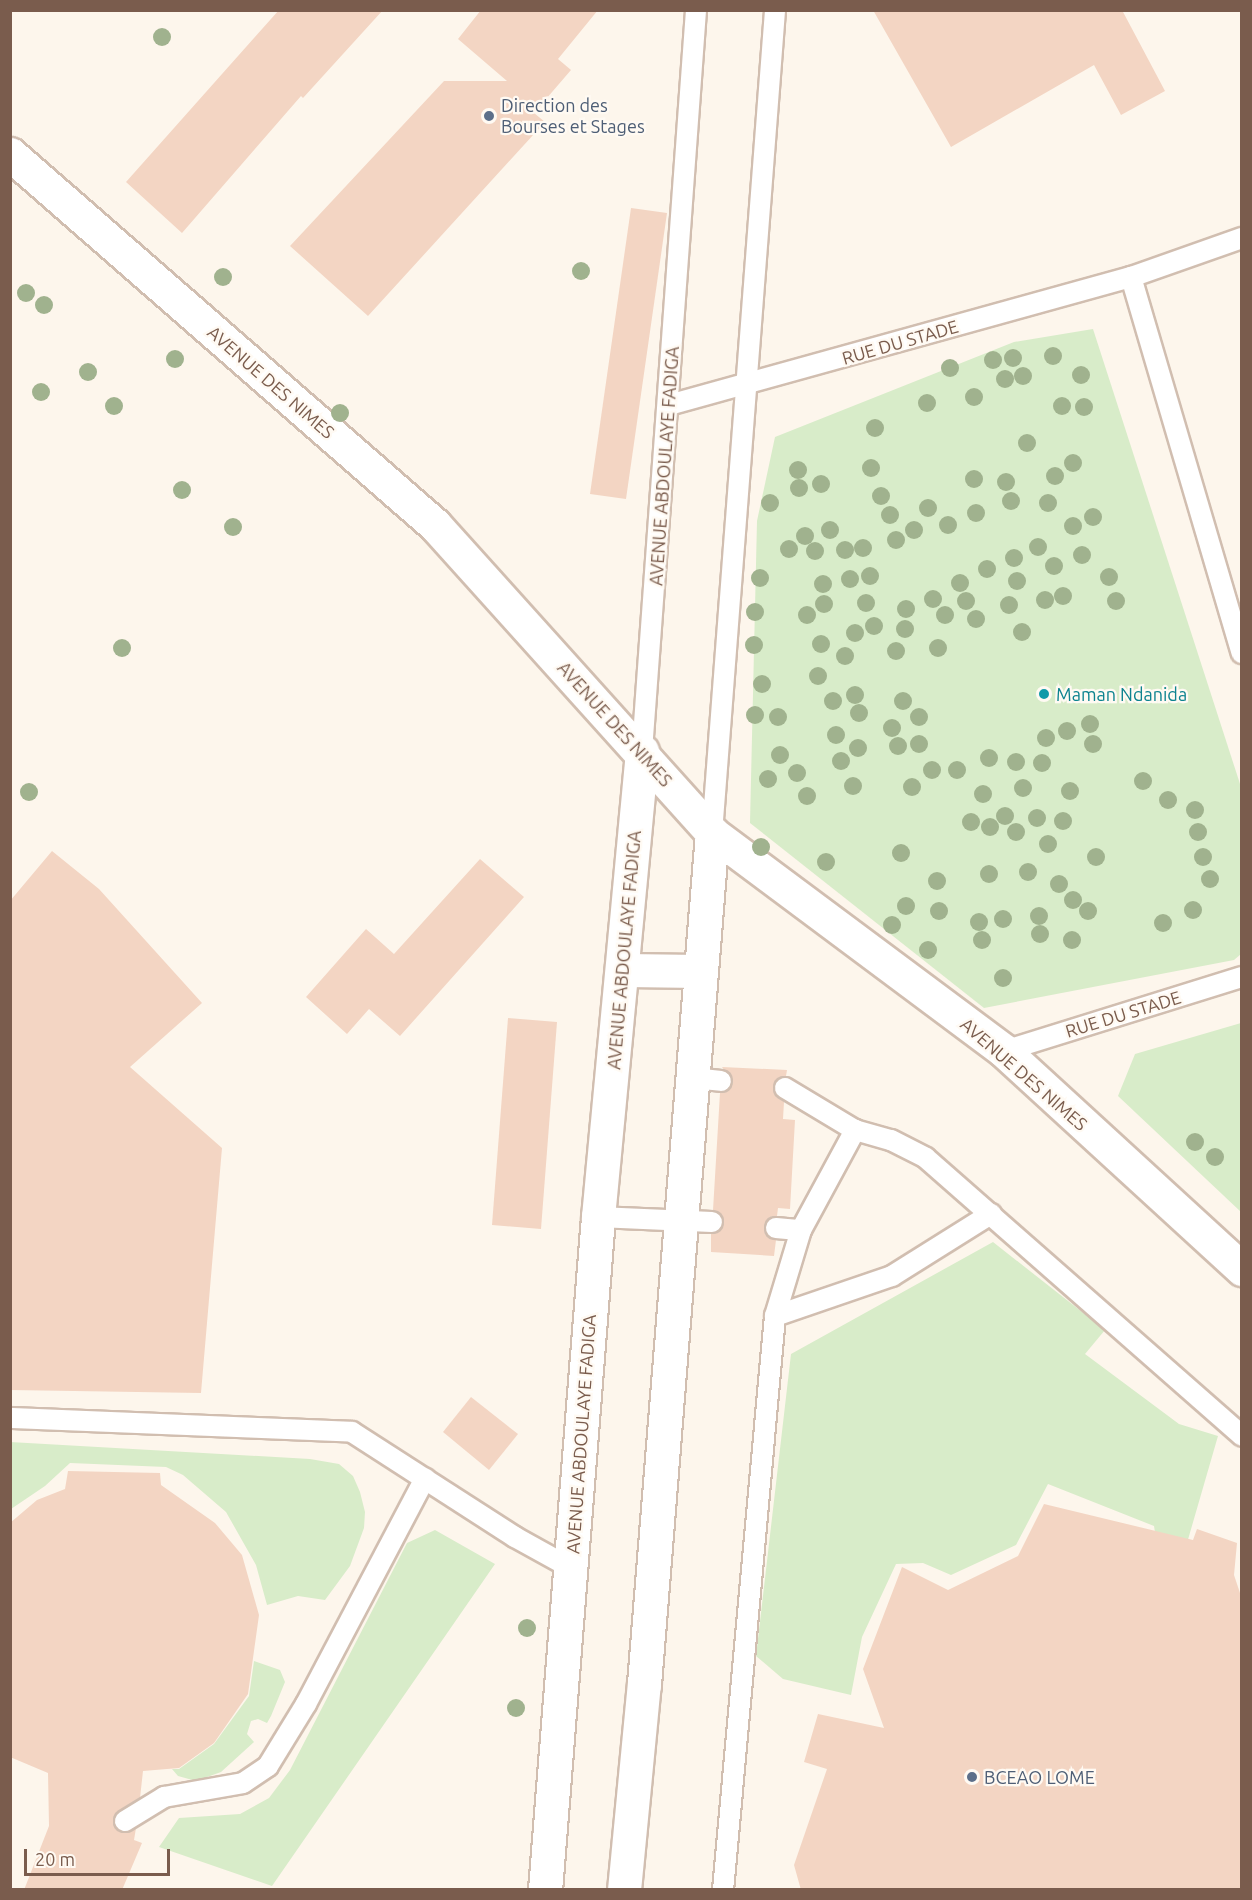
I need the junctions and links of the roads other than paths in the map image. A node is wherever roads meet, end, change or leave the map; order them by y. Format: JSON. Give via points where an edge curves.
{"nodes":[{"id":1,"x":696,"y":10,"type":"edge"},
{"id":2,"x":775,"y":10,"type":"edge"},
{"id":3,"x":10,"y":154,"type":"edge"},
{"id":4,"x":1242,"y":238,"type":"edge"},
{"id":5,"x":1131,"y":277,"type":"junction"},
{"id":6,"x":748,"y":385,"type":"junction"},
{"id":7,"x":669,"y":405,"type":"junction"},
{"id":8,"x":1242,"y":653,"type":"edge"},
{"id":9,"x":642,"y":751,"type":"junction"},
{"id":10,"x":712,"y":833,"type":"junction"},
{"id":11,"x":624,"y":969,"type":"junction"},
{"id":12,"x":701,"y":971,"type":"junction"},
{"id":13,"x":1242,"y":977,"type":"edge"},
{"id":14,"x":1004,"y":1051,"type":"junction"},
{"id":15,"x":785,"y":1088,"type":"dead end"},
{"id":16,"x":855,"y":1130,"type":"junction"},
{"id":17,"x":991,"y":1214,"type":"junction"},
{"id":18,"x":598,"y":1217,"type":"junction"},
{"id":19,"x":697,"y":1220,"type":"junction"},
{"id":20,"x":776,"y":1228,"type":"dead end"},
{"id":21,"x":801,"y":1230,"type":"junction"},
{"id":22,"x":1242,"y":1269,"type":"edge"},
{"id":23,"x":775,"y":1316,"type":"junction"},
{"id":24,"x":10,"y":1418,"type":"edge"},
{"id":25,"x":1242,"y":1436,"type":"edge"},
{"id":26,"x":425,"y":1478,"type":"junction"},
{"id":27,"x":571,"y":1568,"type":"junction"},
{"id":28,"x":125,"y":1821,"type":"dead end"},
{"id":29,"x":545,"y":1890,"type":"edge"},
{"id":30,"x":624,"y":1890,"type":"edge"},
{"id":31,"x":723,"y":1890,"type":"edge"}],
"edges":[{"from":1,"to":7,"type":"lane","name":"AVENUE ABDOULAYE FADIGA"},
{"from":2,"to":6,"type":"lane"},
{"from":3,"to":9,"type":"street","name":"AVENUE DES NIMES","via":[[435,525]]},
{"from":4,"to":5,"type":"lane","name":"RUE DU STADE"},
{"from":5,"to":6,"type":"lane","name":"RUE DU STADE"},
{"from":5,"to":8,"type":"lane"},
{"from":6,"to":7,"type":"lane","name":"RUE DU STADE"},
{"from":6,"to":10,"type":"lane"},
{"from":7,"to":9,"type":"lane","name":"AVENUE ABDOULAYE FADIGA"},
{"from":9,"to":10,"type":"street","name":"AVENUE DES NIMES"},
{"from":9,"to":11,"type":"street","name":"AVENUE ABDOULAYE FADIGA"},
{"from":10,"to":12,"type":"street"},
{"from":10,"to":14,"type":"street","name":"AVENUE DES NIMES"},
{"from":11,"to":12,"type":"street"},
{"from":11,"to":18,"type":"street","name":"AVENUE ABDOULAYE FADIGA"},
{"from":12,"to":19,"type":"street","via":[[707,1079]]},
{"from":13,"to":14,"type":"lane","name":"RUE DU STADE"},
{"from":14,"to":22,"type":"street","name":"AVENUE DES NIMES"},
{"from":15,"to":16,"type":"lane"},
{"from":16,"to":17,"type":"lane","via":[[891,1140],[926,1158]]},
{"from":16,"to":21,"type":"lane"},
{"from":17,"to":23,"type":"lane","via":[[892,1276]]},
{"from":17,"to":25,"type":"lane"},
{"from":18,"to":19,"type":"lane"},
{"from":18,"to":27,"type":"street","name":"AVENUE ABDOULAYE FADIGA"},
{"from":19,"to":30,"type":"street"},
{"from":20,"to":21,"type":"lane"},
{"from":21,"to":23,"type":"lane"},
{"from":23,"to":31,"type":"lane"},
{"from":24,"to":26,"type":"lane","via":[[352,1432]]},
{"from":26,"to":27,"type":"lane","via":[[515,1538]]},
{"from":26,"to":28,"type":"lane","via":[[306,1704],[268,1766],[243,1783],[164,1797]]},
{"from":27,"to":29,"type":"street","name":"AVENUE ABDOULAYE FADIGA"}]}
